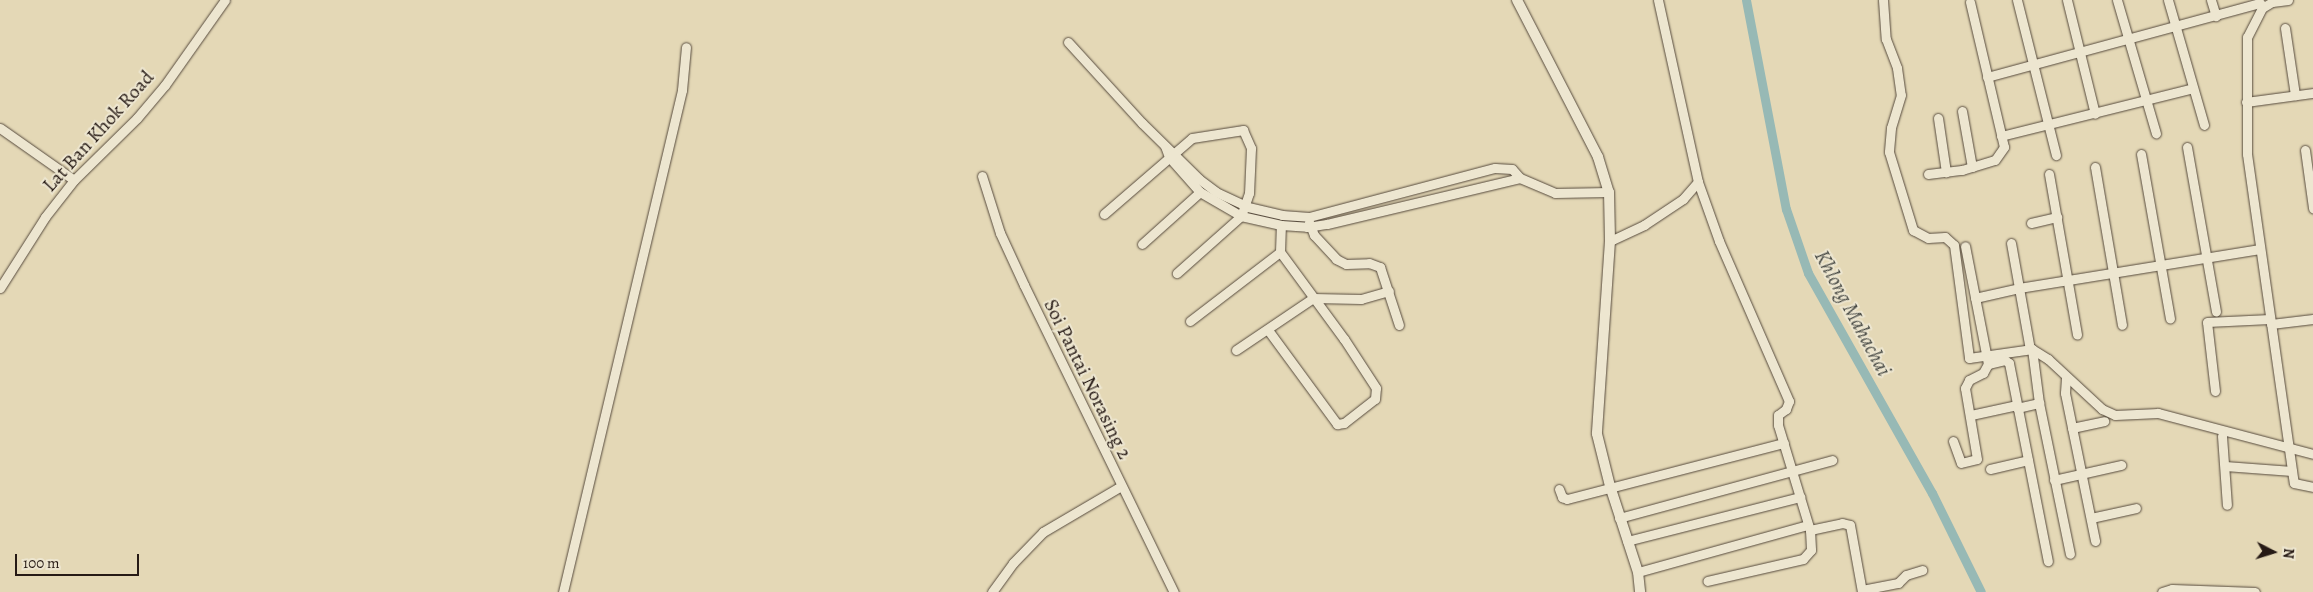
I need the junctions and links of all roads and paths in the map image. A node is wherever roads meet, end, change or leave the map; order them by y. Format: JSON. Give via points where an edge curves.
{"nodes":[{"id":1,"x":225,"y":0,"type":"edge"},
{"id":2,"x":1517,"y":0,"type":"edge"},
{"id":3,"x":1658,"y":0,"type":"edge"},
{"id":4,"x":1883,"y":0,"type":"edge"},
{"id":5,"x":2017,"y":0,"type":"edge"},
{"id":6,"x":2067,"y":0,"type":"edge"},
{"id":7,"x":2117,"y":0,"type":"edge"},
{"id":8,"x":2168,"y":0,"type":"edge"},
{"id":9,"x":2212,"y":0,"type":"edge"},
{"id":10,"x":2288,"y":0,"type":"edge"},
{"id":11,"x":1970,"y":2,"type":"dead end"},
{"id":12,"x":2261,"y":3,"type":"edge"},
{"id":13,"x":2216,"y":16,"type":"junction"},
{"id":14,"x":2176,"y":26,"type":"junction"},
{"id":15,"x":2286,"y":28,"type":"dead end"},
{"id":16,"x":2128,"y":39,"type":"junction"},
{"id":17,"x":1068,"y":42,"type":"dead end"},
{"id":18,"x":686,"y":47,"type":"dead end"},
{"id":19,"x":2080,"y":51,"type":"junction"},
{"id":20,"x":2033,"y":64,"type":"junction"},
{"id":21,"x":1987,"y":78,"type":"junction"},
{"id":22,"x":2193,"y":88,"type":"junction"},
{"id":23,"x":2313,"y":93,"type":"edge"},
{"id":24,"x":2295,"y":95,"type":"junction"},
{"id":25,"x":2146,"y":100,"type":"junction"},
{"id":26,"x":2246,"y":102,"type":"junction"},
{"id":27,"x":1962,"y":111,"type":"dead end"},
{"id":28,"x":2095,"y":114,"type":"junction"},
{"id":29,"x":1938,"y":118,"type":"dead end"},
{"id":30,"x":2204,"y":125,"type":"dead end"},
{"id":31,"x":2048,"y":126,"type":"junction"},
{"id":32,"x":0,"y":128,"type":"edge"},
{"id":33,"x":2156,"y":133,"type":"dead end"},
{"id":34,"x":2001,"y":136,"type":"junction"},
{"id":35,"x":2187,"y":147,"type":"dead end"},
{"id":36,"x":2305,"y":150,"type":"dead end"},
{"id":37,"x":1172,"y":154,"type":"junction"},
{"id":38,"x":2141,"y":154,"type":"dead end"},
{"id":39,"x":2056,"y":155,"type":"dead end"},
{"id":40,"x":1972,"y":167,"type":"junction"},
{"id":41,"x":2095,"y":167,"type":"dead end"},
{"id":42,"x":1946,"y":172,"type":"junction"},
{"id":43,"x":1928,"y":174,"type":"dead end"},
{"id":44,"x":2049,"y":174,"type":"dead end"},
{"id":45,"x":982,"y":176,"type":"dead end"},
{"id":46,"x":1520,"y":178,"type":"junction"},
{"id":47,"x":74,"y":180,"type":"junction"},
{"id":48,"x":1698,"y":182,"type":"junction"},
{"id":49,"x":1200,"y":192,"type":"junction"},
{"id":50,"x":1609,"y":192,"type":"junction"},
{"id":51,"x":1245,"y":206,"type":"junction"},
{"id":52,"x":2313,"y":208,"type":"edge"},
{"id":53,"x":1104,"y":214,"type":"dead end"},
{"id":54,"x":1242,"y":216,"type":"junction"},
{"id":55,"x":2057,"y":217,"type":"junction"},
{"id":56,"x":1309,"y":222,"type":"junction"},
{"id":57,"x":2031,"y":223,"type":"dead end"},
{"id":58,"x":1281,"y":225,"type":"junction"},
{"id":59,"x":1610,"y":241,"type":"junction"},
{"id":60,"x":2011,"y":243,"type":"dead end"},
{"id":61,"x":1142,"y":244,"type":"dead end"},
{"id":62,"x":1965,"y":246,"type":"dead end"},
{"id":63,"x":2260,"y":249,"type":"junction"},
{"id":64,"x":1280,"y":252,"type":"junction"},
{"id":65,"x":2206,"y":258,"type":"junction"},
{"id":66,"x":2161,"y":265,"type":"junction"},
{"id":67,"x":1177,"y":273,"type":"dead end"},
{"id":68,"x":2114,"y":274,"type":"junction"},
{"id":69,"x":2068,"y":281,"type":"junction"},
{"id":70,"x":0,"y":288,"type":"edge"},
{"id":71,"x":2019,"y":288,"type":"junction"},
{"id":72,"x":1389,"y":291,"type":"junction"},
{"id":73,"x":1313,"y":298,"type":"junction"},
{"id":74,"x":1975,"y":298,"type":"junction"},
{"id":75,"x":2216,"y":310,"type":"dead end"},
{"id":76,"x":2170,"y":318,"type":"dead end"},
{"id":77,"x":2313,"y":319,"type":"edge"},
{"id":78,"x":1190,"y":321,"type":"dead end"},
{"id":79,"x":2270,"y":322,"type":"junction"},
{"id":80,"x":1400,"y":325,"type":"dead end"},
{"id":81,"x":2122,"y":325,"type":"dead end"},
{"id":82,"x":1268,"y":330,"type":"junction"},
{"id":83,"x":2076,"y":335,"type":"dead end"},
{"id":84,"x":2030,"y":347,"type":"junction"},
{"id":85,"x":1236,"y":350,"type":"dead end"},
{"id":86,"x":1987,"y":360,"type":"junction"},
{"id":87,"x":2066,"y":378,"type":"junction"},
{"id":88,"x":2215,"y":390,"type":"dead end"},
{"id":89,"x":2039,"y":403,"type":"junction"},
{"id":90,"x":2017,"y":406,"type":"junction"},
{"id":91,"x":1971,"y":416,"type":"junction"},
{"id":92,"x":2104,"y":421,"type":"dead end"},
{"id":93,"x":2072,"y":428,"type":"junction"},
{"id":94,"x":2222,"y":436,"type":"dead end"},
{"id":95,"x":1954,"y":441,"type":"dead end"},
{"id":96,"x":1784,"y":443,"type":"junction"},
{"id":97,"x":2288,"y":446,"type":"junction"},
{"id":98,"x":2313,"y":454,"type":"edge"},
{"id":99,"x":1832,"y":460,"type":"dead end"},
{"id":100,"x":2028,"y":460,"type":"junction"},
{"id":101,"x":2121,"y":465,"type":"dead end"},
{"id":102,"x":2225,"y":466,"type":"junction"},
{"id":103,"x":1990,"y":469,"type":"dead end"},
{"id":104,"x":2292,"y":471,"type":"junction"},
{"id":105,"x":1794,"y":472,"type":"junction"},
{"id":106,"x":2081,"y":473,"type":"junction"},
{"id":107,"x":2054,"y":480,"type":"junction"},
{"id":108,"x":1121,"y":486,"type":"junction"},
{"id":109,"x":1610,"y":486,"type":"junction"},
{"id":110,"x":2313,"y":487,"type":"edge"},
{"id":111,"x":1559,"y":489,"type":"dead end"},
{"id":112,"x":1800,"y":497,"type":"junction"},
{"id":113,"x":2228,"y":506,"type":"dead end"},
{"id":114,"x":2136,"y":508,"type":"dead end"},
{"id":115,"x":1619,"y":518,"type":"junction"},
{"id":116,"x":2091,"y":518,"type":"junction"},
{"id":117,"x":1809,"y":528,"type":"junction"},
{"id":118,"x":1627,"y":541,"type":"junction"},
{"id":119,"x":2095,"y":541,"type":"dead end"},
{"id":120,"x":2070,"y":554,"type":"dead end"},
{"id":121,"x":2048,"y":561,"type":"dead end"},
{"id":122,"x":1922,"y":570,"type":"dead end"},
{"id":123,"x":1638,"y":572,"type":"junction"},
{"id":124,"x":1707,"y":581,"type":"dead end"},
{"id":125,"x":1862,"y":591,"type":"edge"},
{"id":126,"x":563,"y":592,"type":"edge"},
{"id":127,"x":992,"y":592,"type":"edge"},
{"id":128,"x":1174,"y":592,"type":"edge"},
{"id":129,"x":1640,"y":592,"type":"edge"},
{"id":130,"x":2162,"y":592,"type":"edge"},
{"id":131,"x":2255,"y":592,"type":"edge"}],
"edges":[{"from":1,"to":47,"type":"street","name":"Lat Ban Khok Road","via":[[166,85]]},
{"from":2,"to":50,"type":"street","via":[[1598,157]]},
{"from":3,"to":48,"type":"street"},
{"from":4,"to":86,"type":"street","via":[[1886,39],[1897,68],[1901,95],[1891,128],[1889,152],[1914,230],[1928,238],[1945,237],[1954,245],[1967,354],[1973,360]]},
{"from":5,"to":20,"type":"street"},
{"from":6,"to":19,"type":"street"},
{"from":7,"to":16,"type":"street"},
{"from":8,"to":14,"type":"street"},
{"from":9,"to":13,"type":"street"},
{"from":10,"to":12,"type":"street"},
{"from":11,"to":21,"type":"street"},
{"from":12,"to":13,"type":"street"},
{"from":12,"to":26,"type":"street","via":[[2248,38]]},
{"from":13,"to":14,"type":"street"},
{"from":14,"to":16,"type":"street"},
{"from":14,"to":22,"type":"street"},
{"from":15,"to":24,"type":"street"},
{"from":16,"to":19,"type":"street"},
{"from":16,"to":25,"type":"street"},
{"from":17,"to":37,"type":"street"},
{"from":18,"to":126,"type":"street","via":[[682,90]]},
{"from":19,"to":20,"type":"street"},
{"from":19,"to":28,"type":"street"},
{"from":20,"to":21,"type":"street"},
{"from":20,"to":31,"type":"street"},
{"from":21,"to":34,"type":"street"},
{"from":22,"to":25,"type":"street"},
{"from":22,"to":30,"type":"street"},
{"from":23,"to":24,"type":"street"},
{"from":24,"to":26,"type":"street"},
{"from":25,"to":28,"type":"street"},
{"from":25,"to":33,"type":"street"},
{"from":26,"to":63,"type":"street","via":[[2247,154]]},
{"from":27,"to":40,"type":"street"},
{"from":28,"to":31,"type":"street"},
{"from":29,"to":42,"type":"street"},
{"from":31,"to":34,"type":"street"},
{"from":31,"to":39,"type":"street"},
{"from":32,"to":47,"type":"street"},
{"from":34,"to":40,"type":"street","via":[[2004,147],[2001,154],[1995,160]]},
{"from":35,"to":65,"type":"street"},
{"from":36,"to":52,"type":"street"},
{"from":37,"to":49,"type":"street"},
{"from":37,"to":51,"type":"street","via":[[1216,192]]},
{"from":37,"to":51,"type":"street","via":[[1192,138],[1243,130],[1251,148],[1249,193]]},
{"from":37,"to":53,"type":"street"},
{"from":38,"to":66,"type":"street"},
{"from":40,"to":42,"type":"street"},
{"from":41,"to":68,"type":"street"},
{"from":42,"to":43,"type":"street"},
{"from":44,"to":55,"type":"street"},
{"from":45,"to":108,"type":"street","name":"Soi Pantai Norasing 2","via":[[1000,233]]},
{"from":46,"to":50,"type":"street","via":[[1567,195]]},
{"from":46,"to":56,"type":"street"},
{"from":46,"to":56,"type":"street","via":[[1512,170],[1495,168]]},
{"from":47,"to":70,"type":"street","name":"Lat Ban Khok Road","via":[[45,217]]},
{"from":48,"to":59,"type":"street","via":[[1683,199],[1667,210]]},
{"from":48,"to":96,"type":"street","via":[[1719,240],[1789,401],[1778,416]]},
{"from":49,"to":54,"type":"street"},
{"from":49,"to":61,"type":"street"},
{"from":50,"to":59,"type":"street"},
{"from":51,"to":54,"type":"street"},
{"from":51,"to":56,"type":"street"},
{"from":54,"to":58,"type":"street"},
{"from":54,"to":67,"type":"street"},
{"from":55,"to":57,"type":"street"},
{"from":55,"to":69,"type":"street"},
{"from":56,"to":58,"type":"street"},
{"from":56,"to":72,"type":"street","via":[[1336,259],[1346,264],[1369,263],[1380,267]]},
{"from":58,"to":64,"type":"street"},
{"from":59,"to":109,"type":"street","via":[[1597,421],[1599,447]]},
{"from":60,"to":71,"type":"street"},
{"from":62,"to":74,"type":"street"},
{"from":63,"to":65,"type":"street"},
{"from":63,"to":79,"type":"street"},
{"from":64,"to":73,"type":"street"},
{"from":64,"to":78,"type":"street"},
{"from":65,"to":66,"type":"street"},
{"from":65,"to":75,"type":"street"},
{"from":66,"to":68,"type":"street"},
{"from":66,"to":76,"type":"street"},
{"from":68,"to":69,"type":"street"},
{"from":68,"to":81,"type":"street"},
{"from":69,"to":71,"type":"street"},
{"from":69,"to":83,"type":"street"},
{"from":71,"to":74,"type":"street"},
{"from":71,"to":84,"type":"street"},
{"from":72,"to":73,"type":"street","via":[[1361,299]]},
{"from":72,"to":80,"type":"street"},
{"from":73,"to":82,"type":"street"},
{"from":73,"to":82,"type":"street","via":[[1376,388],[1375,399],[1344,423],[1338,424]]},
{"from":74,"to":86,"type":"street"},
{"from":77,"to":79,"type":"street"},
{"from":79,"to":88,"type":"street","via":[[2207,322]]},
{"from":79,"to":97,"type":"street"},
{"from":82,"to":85,"type":"street"},
{"from":84,"to":86,"type":"street"},
{"from":84,"to":87,"type":"street","via":[[2048,359]]},
{"from":84,"to":89,"type":"street"},
{"from":86,"to":90,"type":"street","via":[[2008,360]]},
{"from":86,"to":91,"type":"street","via":[[1983,373],[1966,384]]},
{"from":87,"to":93,"type":"street","via":[[2065,393]]},
{"from":87,"to":97,"type":"street","via":[[2102,409],[2115,415],[2158,413]]},
{"from":89,"to":90,"type":"street"},
{"from":89,"to":107,"type":"street"},
{"from":90,"to":91,"type":"street"},
{"from":90,"to":100,"type":"street"},
{"from":91,"to":95,"type":"street","via":[[1977,459],[1961,463]]},
{"from":92,"to":93,"type":"street"},
{"from":93,"to":106,"type":"street"},
{"from":94,"to":102,"type":"street"},
{"from":96,"to":105,"type":"street"},
{"from":96,"to":109,"type":"street"},
{"from":97,"to":98,"type":"street"},
{"from":97,"to":104,"type":"street"},
{"from":99,"to":105,"type":"street"},
{"from":100,"to":103,"type":"street"},
{"from":100,"to":121,"type":"street"},
{"from":101,"to":106,"type":"street"},
{"from":102,"to":104,"type":"street"},
{"from":102,"to":113,"type":"street"},
{"from":104,"to":110,"type":"street","via":[[2296,485]]},
{"from":105,"to":112,"type":"street"},
{"from":105,"to":115,"type":"street"},
{"from":106,"to":107,"type":"street"},
{"from":106,"to":116,"type":"street"},
{"from":107,"to":120,"type":"street"},
{"from":108,"to":127,"type":"street","via":[[1043,532],[1013,563]]},
{"from":108,"to":128,"type":"street","name":"Soi Pantai Norasing 2"},
{"from":109,"to":111,"type":"street","via":[[1567,499],[1562,497]]},
{"from":109,"to":115,"type":"street"},
{"from":112,"to":117,"type":"street"},
{"from":112,"to":118,"type":"street"},
{"from":114,"to":116,"type":"street"},
{"from":115,"to":118,"type":"street"},
{"from":116,"to":119,"type":"street"},
{"from":117,"to":123,"type":"street"},
{"from":117,"to":124,"type":"street","via":[[1811,550],[1803,559]]},
{"from":117,"to":125,"type":"street","via":[[1842,523],[1850,525],[1854,531]]},
{"from":118,"to":123,"type":"street"},
{"from":122,"to":125,"type":"street","via":[[1906,575],[1898,583]]},
{"from":123,"to":129,"type":"street"},
{"from":130,"to":131,"type":"street","via":[[2172,589]]}]}
